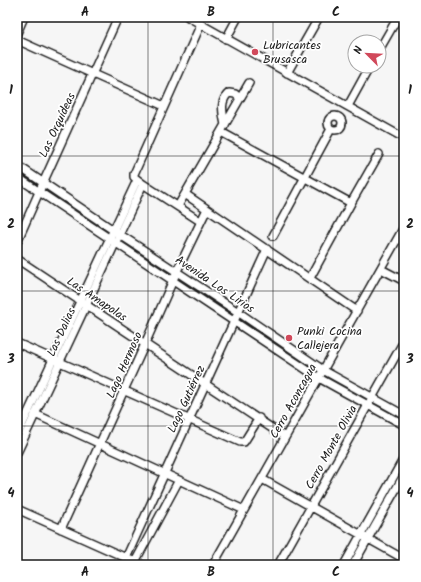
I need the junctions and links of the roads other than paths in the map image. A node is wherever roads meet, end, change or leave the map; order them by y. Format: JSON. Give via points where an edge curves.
{"nodes":[{"id":1,"x":24,"y":17,"type":"edge"},
{"id":2,"x":118,"y":17,"type":"edge"},
{"id":3,"x":188,"y":17,"type":"edge"},
{"id":4,"x":238,"y":17,"type":"edge"},
{"id":5,"x":319,"y":17,"type":"edge"},
{"id":6,"x":398,"y":17,"type":"edge"},
{"id":7,"x":201,"y":24,"type":"junction"},
{"id":8,"x":18,"y":30,"type":"edge"},
{"id":9,"x":387,"y":36,"type":"edge"},
{"id":10,"x":226,"y":39,"type":"junction"},
{"id":11,"x":17,"y":40,"type":"edge"},
{"id":12,"x":287,"y":73,"type":"junction"},
{"id":13,"x":92,"y":74,"type":"junction"},
{"id":14,"x":366,"y":74,"type":"edge"},
{"id":15,"x":249,"y":83,"type":"dead end"},
{"id":16,"x":240,"y":98,"type":"junction"},
{"id":17,"x":164,"y":106,"type":"junction"},
{"id":18,"x":348,"y":106,"type":"junction"},
{"id":19,"x":225,"y":125,"type":"junction"},
{"id":20,"x":331,"y":129,"type":"dead end"},
{"id":21,"x":221,"y":132,"type":"junction"},
{"id":22,"x":404,"y":138,"type":"edge"},
{"id":23,"x":379,"y":154,"type":"dead end"},
{"id":24,"x":17,"y":165,"type":"edge"},
{"id":25,"x":17,"y":177,"type":"edge"},
{"id":26,"x":304,"y":177,"type":"junction"},
{"id":27,"x":140,"y":182,"type":"junction"},
{"id":28,"x":42,"y":183,"type":"junction"},
{"id":29,"x":39,"y":192,"type":"junction"},
{"id":30,"x":185,"y":194,"type":"junction"},
{"id":31,"x":351,"y":203,"type":"junction"},
{"id":32,"x":178,"y":206,"type":"junction"},
{"id":33,"x":207,"y":209,"type":"junction"},
{"id":34,"x":200,"y":221,"type":"junction"},
{"id":35,"x":404,"y":227,"type":"edge"},
{"id":36,"x":116,"y":232,"type":"junction"},
{"id":37,"x":273,"y":236,"type":"dead end"},
{"id":38,"x":112,"y":241,"type":"junction"},
{"id":39,"x":17,"y":242,"type":"edge"},
{"id":40,"x":267,"y":249,"type":"junction"},
{"id":41,"x":17,"y":259,"type":"edge"},
{"id":42,"x":381,"y":269,"type":"junction"},
{"id":43,"x":177,"y":271,"type":"junction"},
{"id":44,"x":310,"y":278,"type":"junction"},
{"id":45,"x":404,"y":281,"type":"edge"},
{"id":46,"x":173,"y":282,"type":"junction"},
{"id":47,"x":83,"y":303,"type":"junction"},
{"id":48,"x":357,"y":311,"type":"junction"},
{"id":49,"x":238,"y":312,"type":"junction"},
{"id":50,"x":234,"y":320,"type":"junction"},
{"id":51,"x":404,"y":341,"type":"edge"},
{"id":52,"x":17,"y":343,"type":"edge"},
{"id":53,"x":145,"y":344,"type":"junction"},
{"id":54,"x":56,"y":361,"type":"junction"},
{"id":55,"x":323,"y":370,"type":"junction"},
{"id":56,"x":319,"y":378,"type":"junction"},
{"id":57,"x":205,"y":383,"type":"junction"},
{"id":58,"x":124,"y":391,"type":"junction"},
{"id":59,"x":372,"y":397,"type":"junction"},
{"id":60,"x":368,"y":404,"type":"junction"},
{"id":61,"x":35,"y":414,"type":"junction"},
{"id":62,"x":404,"y":415,"type":"edge"},
{"id":63,"x":259,"y":418,"type":"junction"},
{"id":64,"x":188,"y":419,"type":"junction"},
{"id":65,"x":404,"y":424,"type":"edge"},
{"id":66,"x":17,"y":436,"type":"edge"},
{"id":67,"x":285,"y":437,"type":"junction"},
{"id":68,"x":100,"y":444,"type":"junction"},
{"id":69,"x":17,"y":453,"type":"edge"},
{"id":70,"x":404,"y":458,"type":"edge"},
{"id":71,"x":164,"y":473,"type":"junction"},
{"id":72,"x":404,"y":475,"type":"edge"},
{"id":73,"x":262,"y":479,"type":"junction"},
{"id":74,"x":179,"y":480,"type":"junction"},
{"id":75,"x":311,"y":507,"type":"junction"},
{"id":76,"x":17,"y":509,"type":"edge"},
{"id":77,"x":244,"y":510,"type":"junction"},
{"id":78,"x":61,"y":529,"type":"junction"},
{"id":79,"x":361,"y":535,"type":"junction"},
{"id":80,"x":368,"y":539,"type":"junction"},
{"id":81,"x":126,"y":558,"type":"junction"},
{"id":82,"x":404,"y":559,"type":"edge"},
{"id":83,"x":135,"y":562,"type":"junction"},
{"id":84,"x":142,"y":565,"type":"edge"},
{"id":85,"x":213,"y":565,"type":"edge"},
{"id":86,"x":278,"y":565,"type":"edge"},
{"id":87,"x":344,"y":565,"type":"edge"},
{"id":88,"x":353,"y":565,"type":"edge"}],
"edges":[{"from":1,"to":8,"type":"street"},
{"from":2,"to":13,"type":"street","name":"Las Orquídeas"},
{"from":3,"to":7,"type":"street"},
{"from":4,"to":10,"type":"street"},
{"from":5,"to":12,"type":"street"},
{"from":6,"to":9,"type":"street"},
{"from":7,"to":10,"type":"street"},
{"from":7,"to":17,"type":"street","name":"Las Dalias"},
{"from":10,"to":12,"type":"street"},
{"from":11,"to":13,"type":"street"},
{"from":12,"to":18,"type":"street"},
{"from":13,"to":17,"type":"street"},
{"from":13,"to":28,"type":"street","name":"Las Orquídeas"},
{"from":14,"to":18,"type":"street"},
{"from":15,"to":16,"type":"street"},
{"from":16,"to":19,"type":"street"},
{"from":16,"to":19,"type":"street","via":[[235,94],[229,94],[222,102]]},
{"from":17,"to":27,"type":"street","name":"Las Dalias","via":[[134,174]]},
{"from":18,"to":22,"type":"street"},
{"from":19,"to":21,"type":"street"},
{"from":20,"to":26,"type":"street"},
{"from":21,"to":26,"type":"street"},
{"from":21,"to":30,"type":"street"},
{"from":23,"to":31,"type":"street"},
{"from":24,"to":28,"type":"street","name":"Avenida Los Lirios"},
{"from":25,"to":29,"type":"street","name":"Avenida Los Lirios"},
{"from":26,"to":31,"type":"street"},
{"from":26,"to":37,"type":"street"},
{"from":27,"to":32,"type":"street"},
{"from":27,"to":36,"type":"street","name":"Las Dalias"},
{"from":28,"to":29,"type":"street","name":"Las Orquídeas"},
{"from":28,"to":36,"type":"street","name":"Avenida Los Lirios"},
{"from":29,"to":38,"type":"street","name":"Avenida Los Lirios"},
{"from":29,"to":39,"type":"street","name":"Las Orquídeas"},
{"from":30,"to":32,"type":"street"},
{"from":30,"to":33,"type":"street"},
{"from":31,"to":44,"type":"street"},
{"from":32,"to":34,"type":"street"},
{"from":33,"to":34,"type":"street","name":"Lago Hermoso"},
{"from":33,"to":40,"type":"street"},
{"from":34,"to":43,"type":"street","name":"Lago Hermoso"},
{"from":35,"to":42,"type":"street","name":"Cerro Aconcagua"},
{"from":36,"to":38,"type":"street","name":"Las Dalias"},
{"from":36,"to":43,"type":"street","name":"Avenida Los Lirios"},
{"from":38,"to":46,"type":"street","name":"Avenida Los Lirios"},
{"from":38,"to":47,"type":"street","name":"Las Dalias"},
{"from":40,"to":44,"type":"street"},
{"from":40,"to":49,"type":"street","name":"Lago Gutiérrez"},
{"from":41,"to":47,"type":"street","name":"Las Amapolas"},
{"from":42,"to":45,"type":"street"},
{"from":42,"to":48,"type":"street","name":"Cerro Aconcagua"},
{"from":43,"to":46,"type":"street","name":"Lago Hermoso"},
{"from":43,"to":49,"type":"street","name":"Avenida Los Lirios"},
{"from":44,"to":48,"type":"street"},
{"from":46,"to":50,"type":"street","name":"Avenida Los Lirios"},
{"from":46,"to":53,"type":"street","name":"Lago Hermoso"},
{"from":47,"to":53,"type":"street","name":"Las Amapolas"},
{"from":47,"to":54,"type":"street","name":"Las Dalias"},
{"from":48,"to":55,"type":"street","name":"Cerro Aconcagua"},
{"from":49,"to":50,"type":"street","name":"Lago Gutiérrez"},
{"from":49,"to":55,"type":"street","name":"Avenida Los Lirios"},
{"from":50,"to":56,"type":"street","name":"Avenida Los Lirios"},
{"from":50,"to":57,"type":"street","name":"Lago Gutiérrez"},
{"from":51,"to":59,"type":"street","name":"Cerro Monte Olivia"},
{"from":52,"to":54,"type":"street"},
{"from":53,"to":57,"type":"street","name":"Las Amapolas"},
{"from":53,"to":58,"type":"street","name":"Lago Hermoso"},
{"from":54,"to":58,"type":"street"},
{"from":54,"to":61,"type":"street","name":"Las Dalias"},
{"from":54,"to":66,"type":"street","name":"Las Dalias"},
{"from":55,"to":56,"type":"street","name":"Cerro Aconcagua"},
{"from":55,"to":59,"type":"street","name":"Avenida Los Lirios"},
{"from":56,"to":60,"type":"street","name":"Avenida Los Lirios"},
{"from":56,"to":67,"type":"street","name":"Cerro Aconcagua"},
{"from":57,"to":63,"type":"street","name":"Las Amapolas"},
{"from":57,"to":64,"type":"street","name":"Lago Gutiérrez"},
{"from":58,"to":64,"type":"street"},
{"from":58,"to":68,"type":"street","name":"Lago Hermoso"},
{"from":59,"to":60,"type":"street","name":"Cerro Monte Olivia"},
{"from":59,"to":62,"type":"street","name":"Avenida Los Lirios"},
{"from":60,"to":65,"type":"street","name":"Avenida Los Lirios"},
{"from":60,"to":75,"type":"street","name":"Cerro Monte Olivia"},
{"from":61,"to":68,"type":"street"},
{"from":61,"to":69,"type":"street","name":"Las Dalias"},
{"from":63,"to":64,"type":"street","via":[[244,442]]},
{"from":63,"to":67,"type":"street","name":"Las Amapolas"},
{"from":64,"to":71,"type":"street","name":"Lago Gutiérrez"},
{"from":67,"to":73,"type":"street","name":"Cerro Aconcagua"},
{"from":68,"to":71,"type":"street"},
{"from":68,"to":78,"type":"street","name":"Lago Hermoso"},
{"from":70,"to":79,"type":"street"},
{"from":71,"to":74,"type":"street"},
{"from":71,"to":81,"type":"street","name":"Lago Gutiérrez"},
{"from":72,"to":80,"type":"street"},
{"from":73,"to":75,"type":"street"},
{"from":73,"to":77,"type":"street","name":"Cerro Aconcagua"},
{"from":74,"to":77,"type":"street"},
{"from":74,"to":83,"type":"street"},
{"from":75,"to":79,"type":"street"},
{"from":75,"to":86,"type":"street","name":"Cerro Monte Olivia"},
{"from":76,"to":78,"type":"street"},
{"from":77,"to":85,"type":"street","name":"Cerro Aconcagua"},
{"from":78,"to":81,"type":"street"},
{"from":79,"to":80,"type":"street"},
{"from":79,"to":87,"type":"street"},
{"from":80,"to":82,"type":"street"},
{"from":80,"to":88,"type":"street"},
{"from":81,"to":83,"type":"street"},
{"from":83,"to":84,"type":"street"}]}
